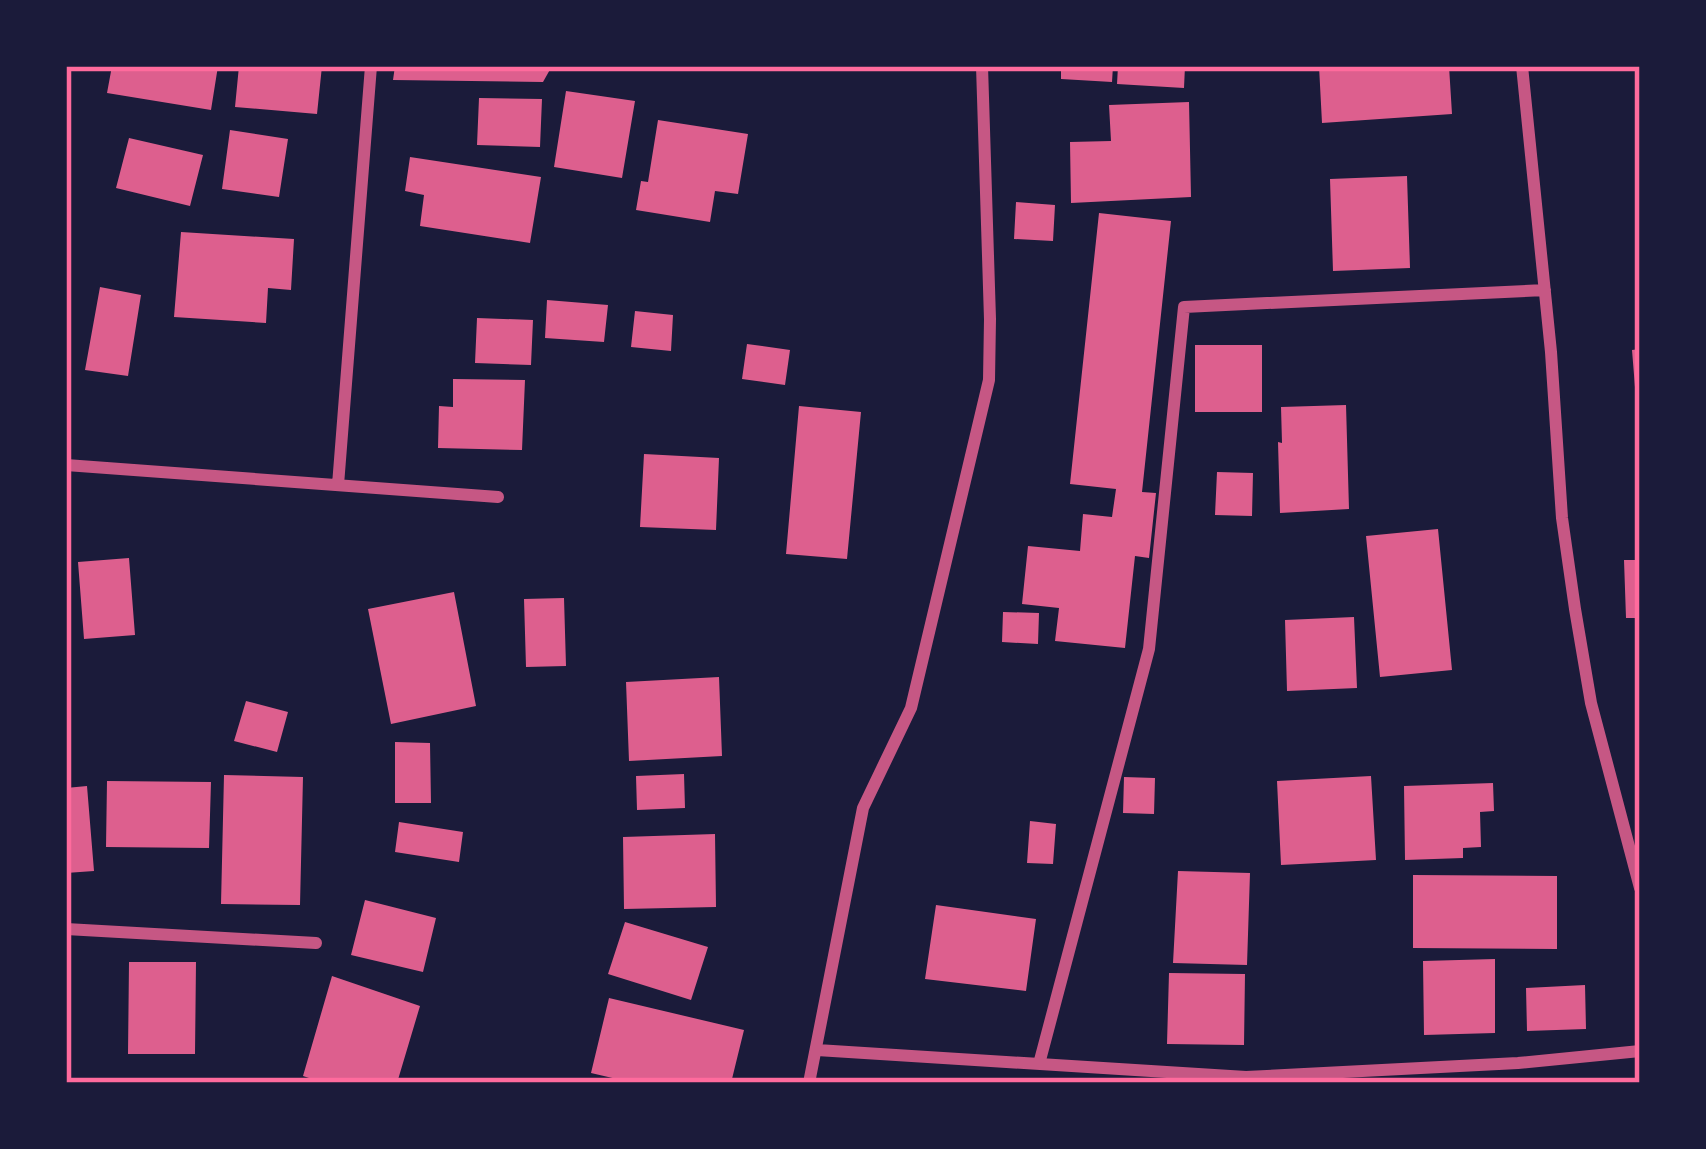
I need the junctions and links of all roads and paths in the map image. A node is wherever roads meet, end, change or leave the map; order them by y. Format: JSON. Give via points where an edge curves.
{"nodes":[{"id":1,"x":371,"y":66,"type":"edge"},
{"id":2,"x":982,"y":66,"type":"edge"},
{"id":3,"x":1522,"y":66,"type":"edge"},
{"id":4,"x":1545,"y":290,"type":"junction"},
{"id":5,"x":66,"y":465,"type":"edge"},
{"id":6,"x":338,"y":485,"type":"junction"},
{"id":7,"x":498,"y":497,"type":"dead end"},
{"id":8,"x":1640,"y":888,"type":"edge"},
{"id":9,"x":66,"y":929,"type":"edge"},
{"id":10,"x":316,"y":943,"type":"dead end"},
{"id":11,"x":817,"y":1050,"type":"junction"},
{"id":12,"x":1640,"y":1051,"type":"edge"},
{"id":13,"x":1039,"y":1064,"type":"junction"},
{"id":14,"x":1246,"y":1080,"type":"edge"},
{"id":15,"x":809,"y":1083,"type":"edge"}],
"edges":[{"from":1,"to":6,"type":"street"},
{"from":2,"to":11,"type":"street","via":[[989,380],[911,708],[863,808]]},
{"from":3,"to":4,"type":"street"},
{"from":4,"to":8,"type":"street","via":[[1575,609]]},
{"from":4,"to":13,"type":"street","via":[[1184,307],[1149,649]]},
{"from":5,"to":6,"type":"street"},
{"from":6,"to":7,"type":"street"},
{"from":9,"to":10,"type":"street"},
{"from":11,"to":13,"type":"street"},
{"from":11,"to":15,"type":"street"},
{"from":12,"to":14,"type":"street"},
{"from":13,"to":14,"type":"street"}]}
